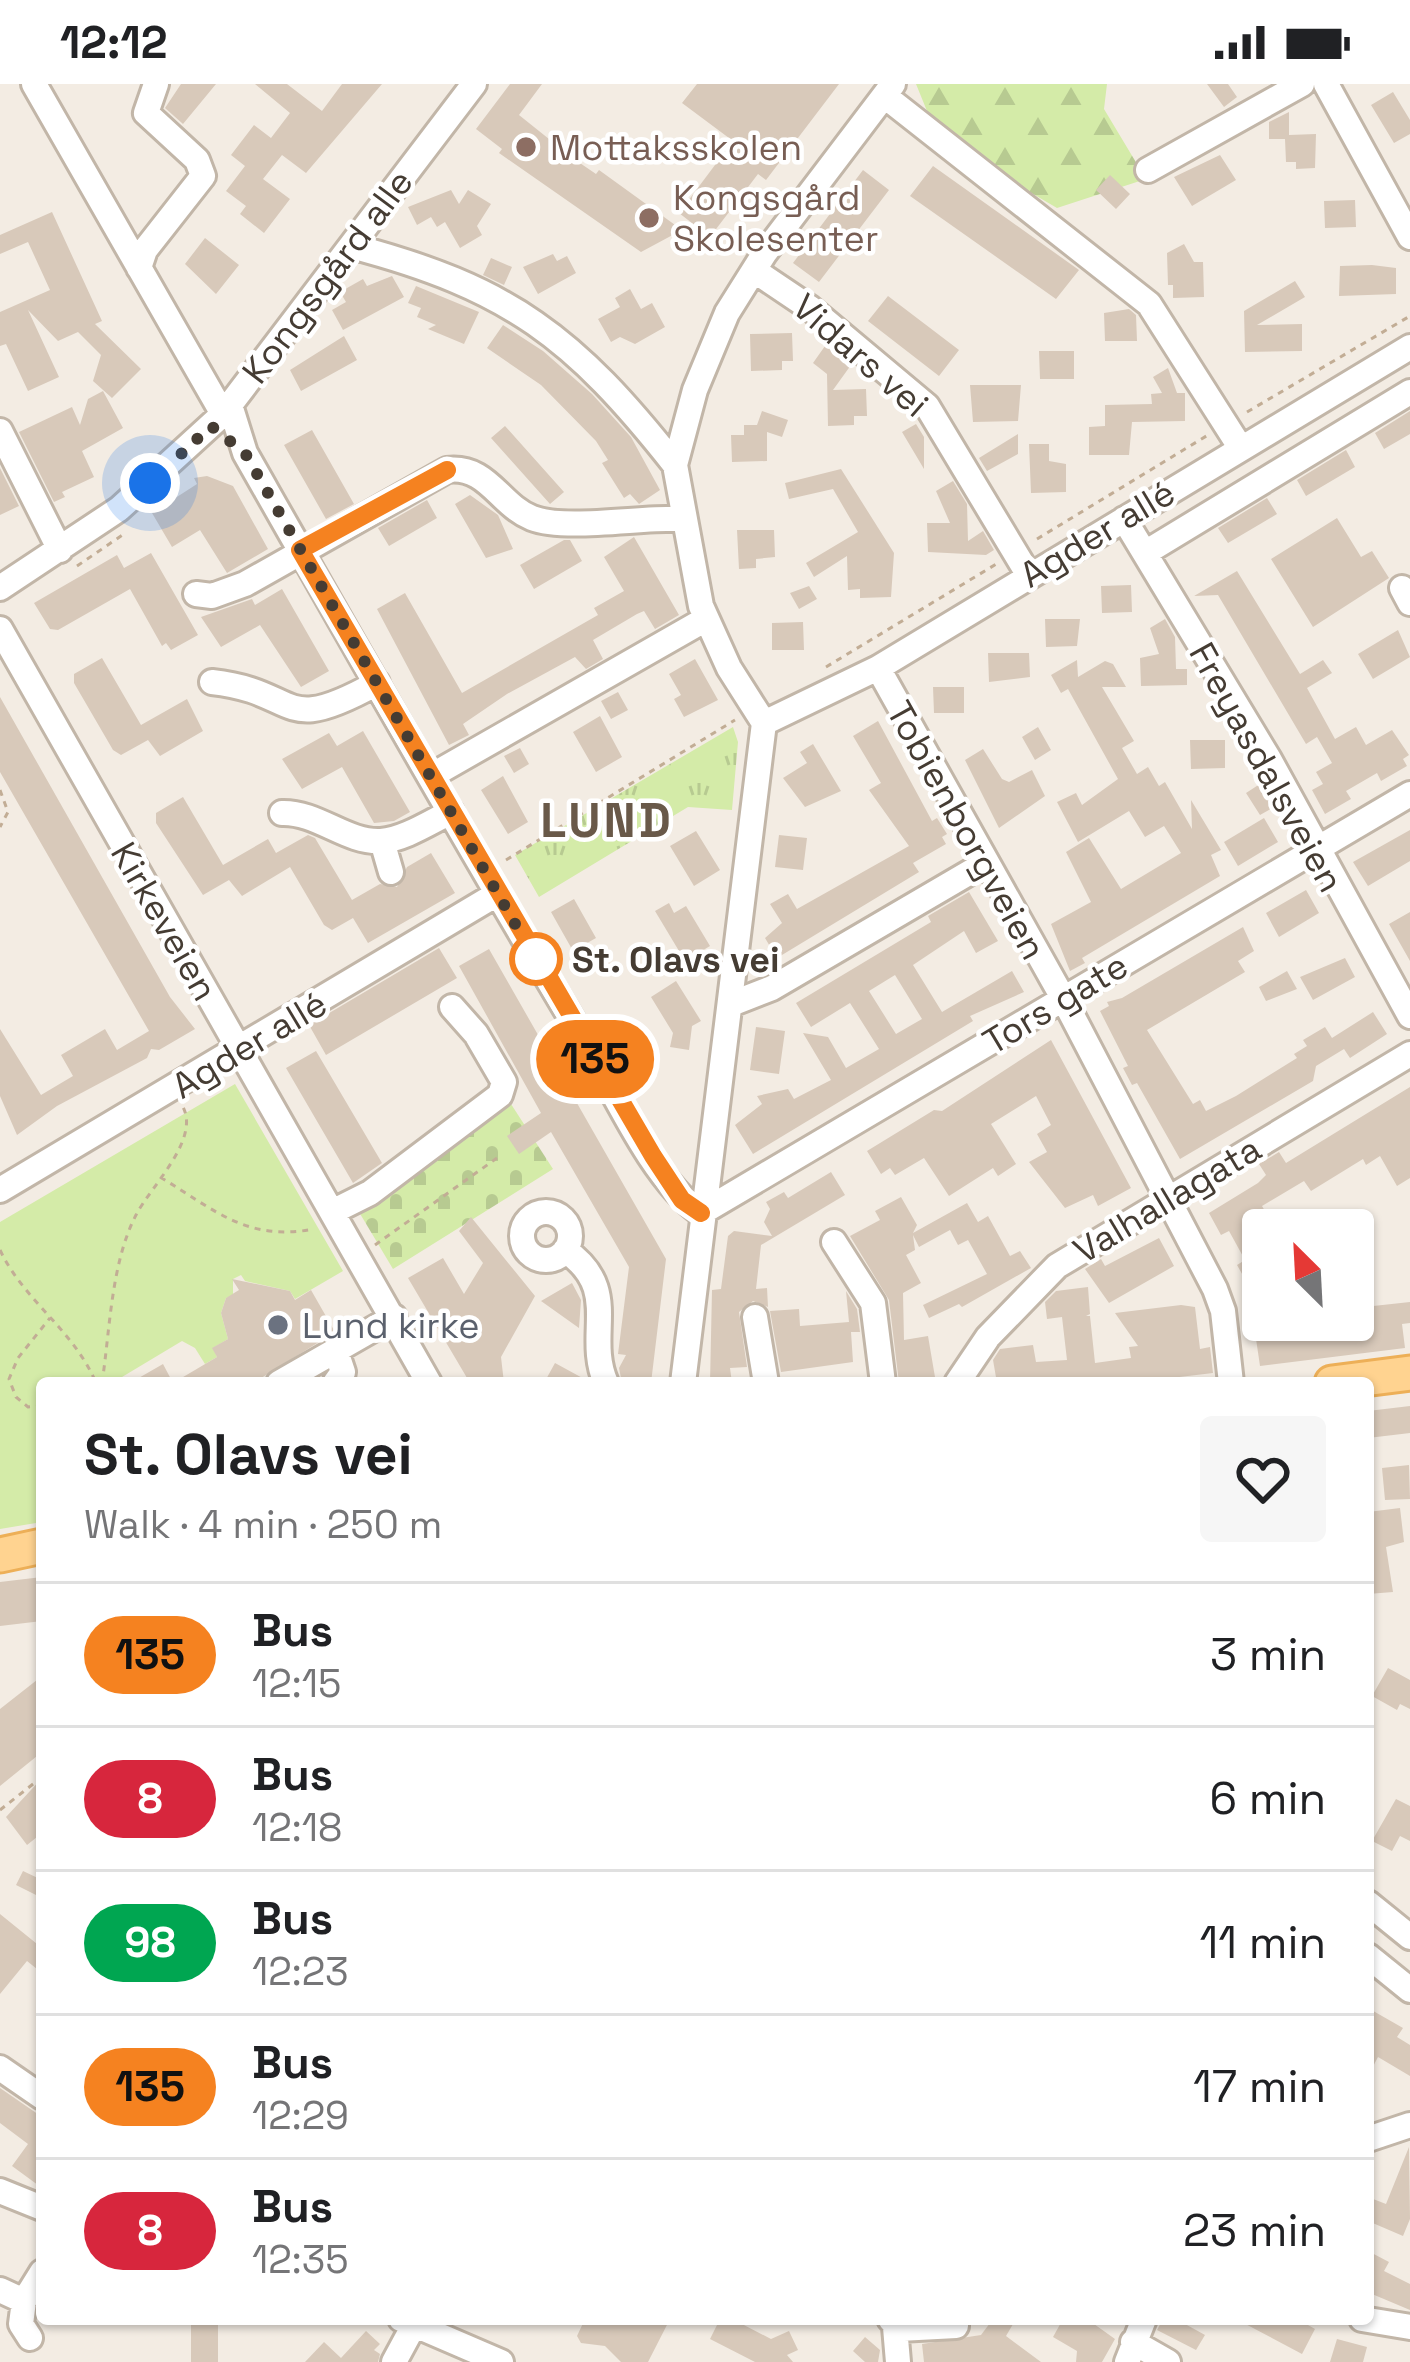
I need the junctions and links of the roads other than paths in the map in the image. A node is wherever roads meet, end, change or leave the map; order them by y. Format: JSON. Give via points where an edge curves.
{"nodes":[{"id":1,"x":34,"y":84,"type":"edge"},
{"id":2,"x":156,"y":84,"type":"edge"},
{"id":3,"x":474,"y":84,"type":"edge"},
{"id":4,"x":1326,"y":84,"type":"edge"},
{"id":5,"x":1294,"y":85,"type":"edge"},
{"id":6,"x":890,"y":90,"type":"edge"},
{"id":7,"x":1148,"y":170,"type":"dead end"},
{"id":8,"x":1402,"y":201,"type":"edge"},
{"id":9,"x":1410,"y":237,"type":"edge"},
{"id":10,"x":351,"y":246,"type":"junction"},
{"id":11,"x":139,"y":268,"type":"junction"},
{"id":12,"x":755,"y":272,"type":"junction"},
{"id":13,"x":1410,"y":346,"type":"edge"},
{"id":14,"x":1410,"y":392,"type":"edge"},
{"id":15,"x":1331,"y":393,"type":"junction"},
{"id":16,"x":221,"y":415,"type":"junction"},
{"id":17,"x":1353,"y":426,"type":"junction"},
{"id":18,"x":2,"y":442,"type":"edge"},
{"id":19,"x":1246,"y":443,"type":"junction"},
{"id":20,"x":674,"y":465,"type":"junction"},
{"id":21,"x":1274,"y":473,"type":"junction"},
{"id":22,"x":1124,"y":518,"type":"junction"},
{"id":23,"x":682,"y":519,"type":"junction"},
{"id":24,"x":60,"y":550,"type":"junction"},
{"id":25,"x":300,"y":550,"type":"junction"},
{"id":26,"x":1144,"y":553,"type":"junction"},
{"id":27,"x":1022,"y":562,"type":"junction"},
{"id":28,"x":0,"y":588,"type":"edge"},
{"id":29,"x":196,"y":594,"type":"dead end"},
{"id":30,"x":706,"y":619,"type":"junction"},
{"id":31,"x":0,"y":629,"type":"edge"},
{"id":32,"x":878,"y":668,"type":"junction"},
{"id":33,"x":212,"y":682,"type":"dead end"},
{"id":34,"x":377,"y":683,"type":"junction"},
{"id":35,"x":760,"y":715,"type":"junction"},
{"id":36,"x":431,"y":776,"type":"junction"},
{"id":37,"x":1410,"y":794,"type":"edge"},
{"id":38,"x":451,"y":812,"type":"junction"},
{"id":39,"x":282,"y":813,"type":"dead end"},
{"id":40,"x":382,"y":841,"type":"junction"},
{"id":41,"x":1316,"y":848,"type":"junction"},
{"id":42,"x":984,"y":864,"type":"junction"},
{"id":43,"x":391,"y":872,"type":"dead end"},
{"id":44,"x":497,"y":894,"type":"junction"},
{"id":45,"x":1063,"y":998,"type":"junction"},
{"id":46,"x":731,"y":1004,"type":"junction"},
{"id":47,"x":452,"y":1007,"type":"dead end"},
{"id":48,"x":1410,"y":1016,"type":"edge"},
{"id":49,"x":239,"y":1051,"type":"junction"},
{"id":50,"x":1410,"y":1054,"type":"edge"},
{"id":51,"x":2,"y":1186,"type":"edge"},
{"id":52,"x":1168,"y":1197,"type":"junction"},
{"id":53,"x":701,"y":1213,"type":"junction"},
{"id":54,"x":337,"y":1218,"type":"junction"},
{"id":55,"x":834,"y":1242,"type":"dead end"},
{"id":56,"x":565,"y":1250,"type":"dead end"},
{"id":57,"x":394,"y":1316,"type":"junction"},
{"id":58,"x":755,"y":1317,"type":"dead end"},
{"id":59,"x":336,"y":1351,"type":"junction"},
{"id":60,"x":1410,"y":1373,"type":"edge"},
{"id":61,"x":302,"y":1377,"type":"edge"},
{"id":62,"x":339,"y":1377,"type":"edge"},
{"id":63,"x":426,"y":1377,"type":"edge"},
{"id":64,"x":604,"y":1377,"type":"edge"},
{"id":65,"x":684,"y":1377,"type":"edge"},
{"id":66,"x":765,"y":1377,"type":"edge"},
{"id":67,"x":882,"y":1377,"type":"edge"},
{"id":68,"x":961,"y":1377,"type":"edge"},
{"id":69,"x":1230,"y":1377,"type":"edge"},
{"id":70,"x":1374,"y":1378,"type":"edge"},
{"id":71,"x":36,"y":1547,"type":"edge"},
{"id":72,"x":0,"y":1555,"type":"edge"},
{"id":73,"x":1374,"y":1906,"type":"edge"},
{"id":74,"x":1406,"y":1925,"type":"edge"},
{"id":75,"x":1374,"y":1961,"type":"edge"},
{"id":76,"x":1410,"y":1990,"type":"edge"},
{"id":77,"x":0,"y":2068,"type":"edge"},
{"id":78,"x":36,"y":2093,"type":"edge"},
{"id":79,"x":1410,"y":2125,"type":"edge"},
{"id":80,"x":1374,"y":2137,"type":"edge"},
{"id":81,"x":0,"y":2191,"type":"edge"},
{"id":82,"x":36,"y":2206,"type":"edge"},
{"id":83,"x":36,"y":2282,"type":"edge"},
{"id":84,"x":0,"y":2290,"type":"edge"},
{"id":85,"x":24,"y":2301,"type":"junction"},
{"id":86,"x":1374,"y":2321,"type":"edge"},
{"id":87,"x":406,"y":2325,"type":"edge"},
{"id":88,"x":414,"y":2325,"type":"edge"},
{"id":89,"x":892,"y":2325,"type":"edge"},
{"id":90,"x":897,"y":2325,"type":"edge"},
{"id":91,"x":956,"y":2326,"type":"dead end"},
{"id":92,"x":1410,"y":2327,"type":"edge"},
{"id":93,"x":30,"y":2338,"type":"dead end"},
{"id":94,"x":1135,"y":2341,"type":"edge"},
{"id":95,"x":394,"y":2362,"type":"edge"},
{"id":96,"x":501,"y":2362,"type":"edge"},
{"id":97,"x":898,"y":2362,"type":"edge"},
{"id":98,"x":1168,"y":2362,"type":"edge"}],
"edges":[{"from":1,"to":11,"type":"street"},
{"from":2,"to":11,"type":"street","via":[[146,113],[197,160],[202,176]]},
{"from":3,"to":10,"type":"street","name":"Kongsgård alle"},
{"from":4,"to":8,"type":"street"},
{"from":5,"to":7,"type":"street"},
{"from":6,"to":12,"type":"street"},
{"from":6,"to":19,"type":"street","via":[[1164,322]]},
{"from":8,"to":9,"type":"street"},
{"from":10,"to":16,"type":"street","name":"Kongsgård alle"},
{"from":10,"to":20,"type":"street","via":[[485,290],[539,323],[607,381]]},
{"from":11,"to":16,"type":"street"},
{"from":12,"to":20,"type":"street","via":[[715,340]]},
{"from":12,"to":27,"type":"street","name":"Vidars vei","via":[[927,406]]},
{"from":13,"to":15,"type":"street","name":"Agder allé"},
{"from":14,"to":17,"type":"street","name":"Agder allé"},
{"from":15,"to":17,"type":"street"},
{"from":15,"to":19,"type":"street","name":"Agder allé"},
{"from":16,"to":24,"type":"street","name":"Kongsgård alle","via":[[119,509]]},
{"from":16,"to":25,"type":"street"},
{"from":17,"to":21,"type":"street","name":"Agder allé"},
{"from":18,"to":24,"type":"street"},
{"from":19,"to":21,"type":"street"},
{"from":19,"to":22,"type":"street","name":"Agder allé"},
{"from":20,"to":23,"type":"street"},
{"from":21,"to":26,"type":"street","name":"Agder allé"},
{"from":22,"to":26,"type":"street","name":"Freyasdalsveien"},
{"from":22,"to":27,"type":"street","name":"Agder allé"},
{"from":23,"to":25,"type":"street","via":[[536,520],[463,468]]},
{"from":23,"to":30,"type":"street"},
{"from":24,"to":28,"type":"street","name":"Kongsgård alle"},
{"from":25,"to":29,"type":"street","via":[[245,584]]},
{"from":25,"to":34,"type":"street"},
{"from":26,"to":41,"type":"street","name":"Freyasdalsveien"},
{"from":27,"to":32,"type":"street","name":"Agder allé"},
{"from":30,"to":35,"type":"street"},
{"from":30,"to":36,"type":"street"},
{"from":31,"to":49,"type":"street","name":"Kirkeveien"},
{"from":32,"to":35,"type":"street","name":"Agder allé"},
{"from":32,"to":42,"type":"street","name":"Tobienborgveien"},
{"from":33,"to":34,"type":"street","via":[[306,714]]},
{"from":34,"to":36,"type":"street"},
{"from":35,"to":46,"type":"street"},
{"from":36,"to":38,"type":"street"},
{"from":37,"to":41,"type":"street","name":"Tors gate"},
{"from":38,"to":40,"type":"street"},
{"from":38,"to":44,"type":"street"},
{"from":39,"to":40,"type":"street"},
{"from":40,"to":43,"type":"street"},
{"from":41,"to":45,"type":"street","name":"Tors gate"},
{"from":41,"to":48,"type":"street","name":"Freyasdalsveien"},
{"from":42,"to":45,"type":"street","name":"Tobienborgveien"},
{"from":42,"to":46,"type":"street"},
{"from":44,"to":49,"type":"street","name":"Agder allé"},
{"from":44,"to":53,"type":"street","via":[[662,1171]]},
{"from":45,"to":52,"type":"street","name":"Tobienborgveien"},
{"from":45,"to":53,"type":"street","name":"Tors gate"},
{"from":46,"to":53,"type":"street"},
{"from":47,"to":54,"type":"street","via":[[504,1082],[500,1095]]},
{"from":49,"to":51,"type":"street","name":"Agder allé"},
{"from":49,"to":54,"type":"street","name":"Kirkeveien"},
{"from":50,"to":52,"type":"street","name":"Valhallagata"},
{"from":52,"to":68,"type":"street","name":"Valhallagata","via":[[1038,1282]]},
{"from":52,"to":69,"type":"street","name":"Tobienborgveien","via":[[1223,1311]]},
{"from":53,"to":65,"type":"street"},
{"from":54,"to":57,"type":"street","name":"Kirkeveien"},
{"from":55,"to":67,"type":"street","via":[[873,1303]]},
{"from":56,"to":64,"type":"street","via":[[584,1263],[598,1295]]},
{"from":57,"to":59,"type":"street"},
{"from":57,"to":63,"type":"street","name":"Kirkeveien"},
{"from":58,"to":66,"type":"street"},
{"from":59,"to":61,"type":"street"},
{"from":59,"to":62,"type":"street"},
{"from":60,"to":70,"type":"main road"},
{"from":71,"to":72,"type":"main road"},
{"from":73,"to":74,"type":"street"},
{"from":75,"to":76,"type":"street"},
{"from":77,"to":78,"type":"street"},
{"from":79,"to":80,"type":"street"},
{"from":81,"to":82,"type":"street"},
{"from":83,"to":85,"type":"street"},
{"from":84,"to":85,"type":"street"},
{"from":85,"to":93,"type":"street","via":[[21,2324]]},
{"from":86,"to":92,"type":"street"},
{"from":87,"to":95,"type":"street"},
{"from":88,"to":96,"type":"street"},
{"from":89,"to":97,"type":"street"},
{"from":90,"to":91,"type":"street"},
{"from":94,"to":98,"type":"street"}]}
